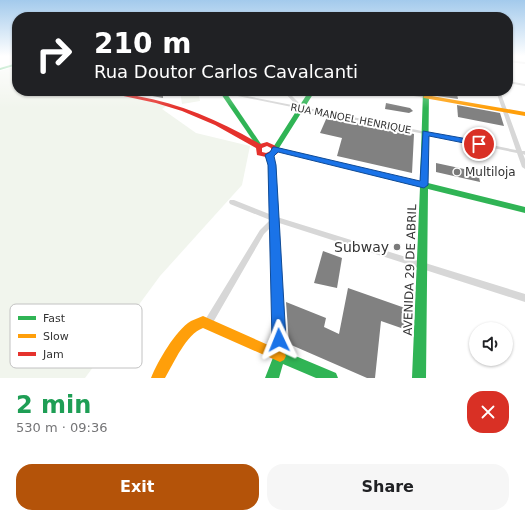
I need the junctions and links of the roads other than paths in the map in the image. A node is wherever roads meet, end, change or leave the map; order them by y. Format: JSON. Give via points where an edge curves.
{"nodes":[{"id":1,"x":513,"y":83,"type":"edge"},
{"id":2,"x":525,"y":85,"type":"edge"},
{"id":3,"x":129,"y":96,"type":"edge"},
{"id":4,"x":226,"y":96,"type":"edge"},
{"id":5,"x":242,"y":96,"type":"edge"},
{"id":6,"x":290,"y":96,"type":"edge"},
{"id":7,"x":309,"y":96,"type":"edge"},
{"id":8,"x":426,"y":96,"type":"edge"},
{"id":9,"x":435,"y":96,"type":"edge"},
{"id":10,"x":500,"y":96,"type":"edge"},
{"id":11,"x":301,"y":108,"type":"junction"},
{"id":12,"x":505,"y":111,"type":"junction"},
{"id":13,"x":525,"y":114,"type":"edge"},
{"id":14,"x":425,"y":133,"type":"junction"},
{"id":15,"x":259,"y":147,"type":"junction"},
{"id":16,"x":272,"y":152,"type":"junction"},
{"id":17,"x":522,"y":152,"type":"edge"},
{"id":18,"x":525,"y":167,"type":"edge"},
{"id":19,"x":424,"y":185,"type":"junction"},
{"id":20,"x":232,"y":202,"type":"dead end"},
{"id":21,"x":525,"y":210,"type":"edge"},
{"id":22,"x":275,"y":219,"type":"junction"},
{"id":23,"x":422,"y":266,"type":"junction"},
{"id":24,"x":525,"y":298,"type":"edge"},
{"id":25,"x":208,"y":323,"type":"junction"},
{"id":26,"x":280,"y":355,"type":"junction"},
{"id":27,"x":158,"y":378,"type":"edge"},
{"id":28,"x":272,"y":378,"type":"edge"},
{"id":29,"x":332,"y":378,"type":"edge"},
{"id":30,"x":419,"y":378,"type":"edge"}],
"edges":[{"from":1,"to":2,"type":"street"},
{"from":3,"to":15,"type":"main road","via":[[181,108],[228,128]]},
{"from":4,"to":15,"type":"main road"},
{"from":5,"to":11,"type":"street","name":"RUA MANOEL HENRIQUE"},
{"from":6,"to":11,"type":"street"},
{"from":7,"to":11,"type":"main road"},
{"from":8,"to":14,"type":"main road","name":"AVENIDA 29 DE ABRIL"},
{"from":9,"to":12,"type":"main road"},
{"from":10,"to":12,"type":"street"},
{"from":11,"to":14,"type":"street","name":"RUA MANOEL HENRIQUE"},
{"from":11,"to":16,"type":"main road"},
{"from":12,"to":13,"type":"main road"},
{"from":12,"to":17,"type":"street"},
{"from":14,"to":17,"type":"street","name":"RUA MANOEL HENRIQUE"},
{"from":14,"to":19,"type":"main road","name":"AVENIDA 29 DE ABRIL"},
{"from":15,"to":16,"type":"main road","via":[[267,144],[272,146]]},
{"from":16,"to":19,"type":"main road"},
{"from":16,"to":22,"type":"main road"},
{"from":17,"to":18,"type":"street"},
{"from":19,"to":21,"type":"main road"},
{"from":19,"to":23,"type":"main road","name":"AVENIDA 29 DE ABRIL"},
{"from":20,"to":22,"type":"street"},
{"from":22,"to":23,"type":"street"},
{"from":22,"to":25,"type":"street","via":[[262,232]]},
{"from":22,"to":26,"type":"main road"},
{"from":23,"to":24,"type":"street"},
{"from":23,"to":30,"type":"main road","name":"AVENIDA 29 DE ABRIL"},
{"from":25,"to":26,"type":"main road"},
{"from":25,"to":27,"type":"main road","via":[[191,326]]},
{"from":26,"to":28,"type":"main road"},
{"from":26,"to":29,"type":"main road"}]}
